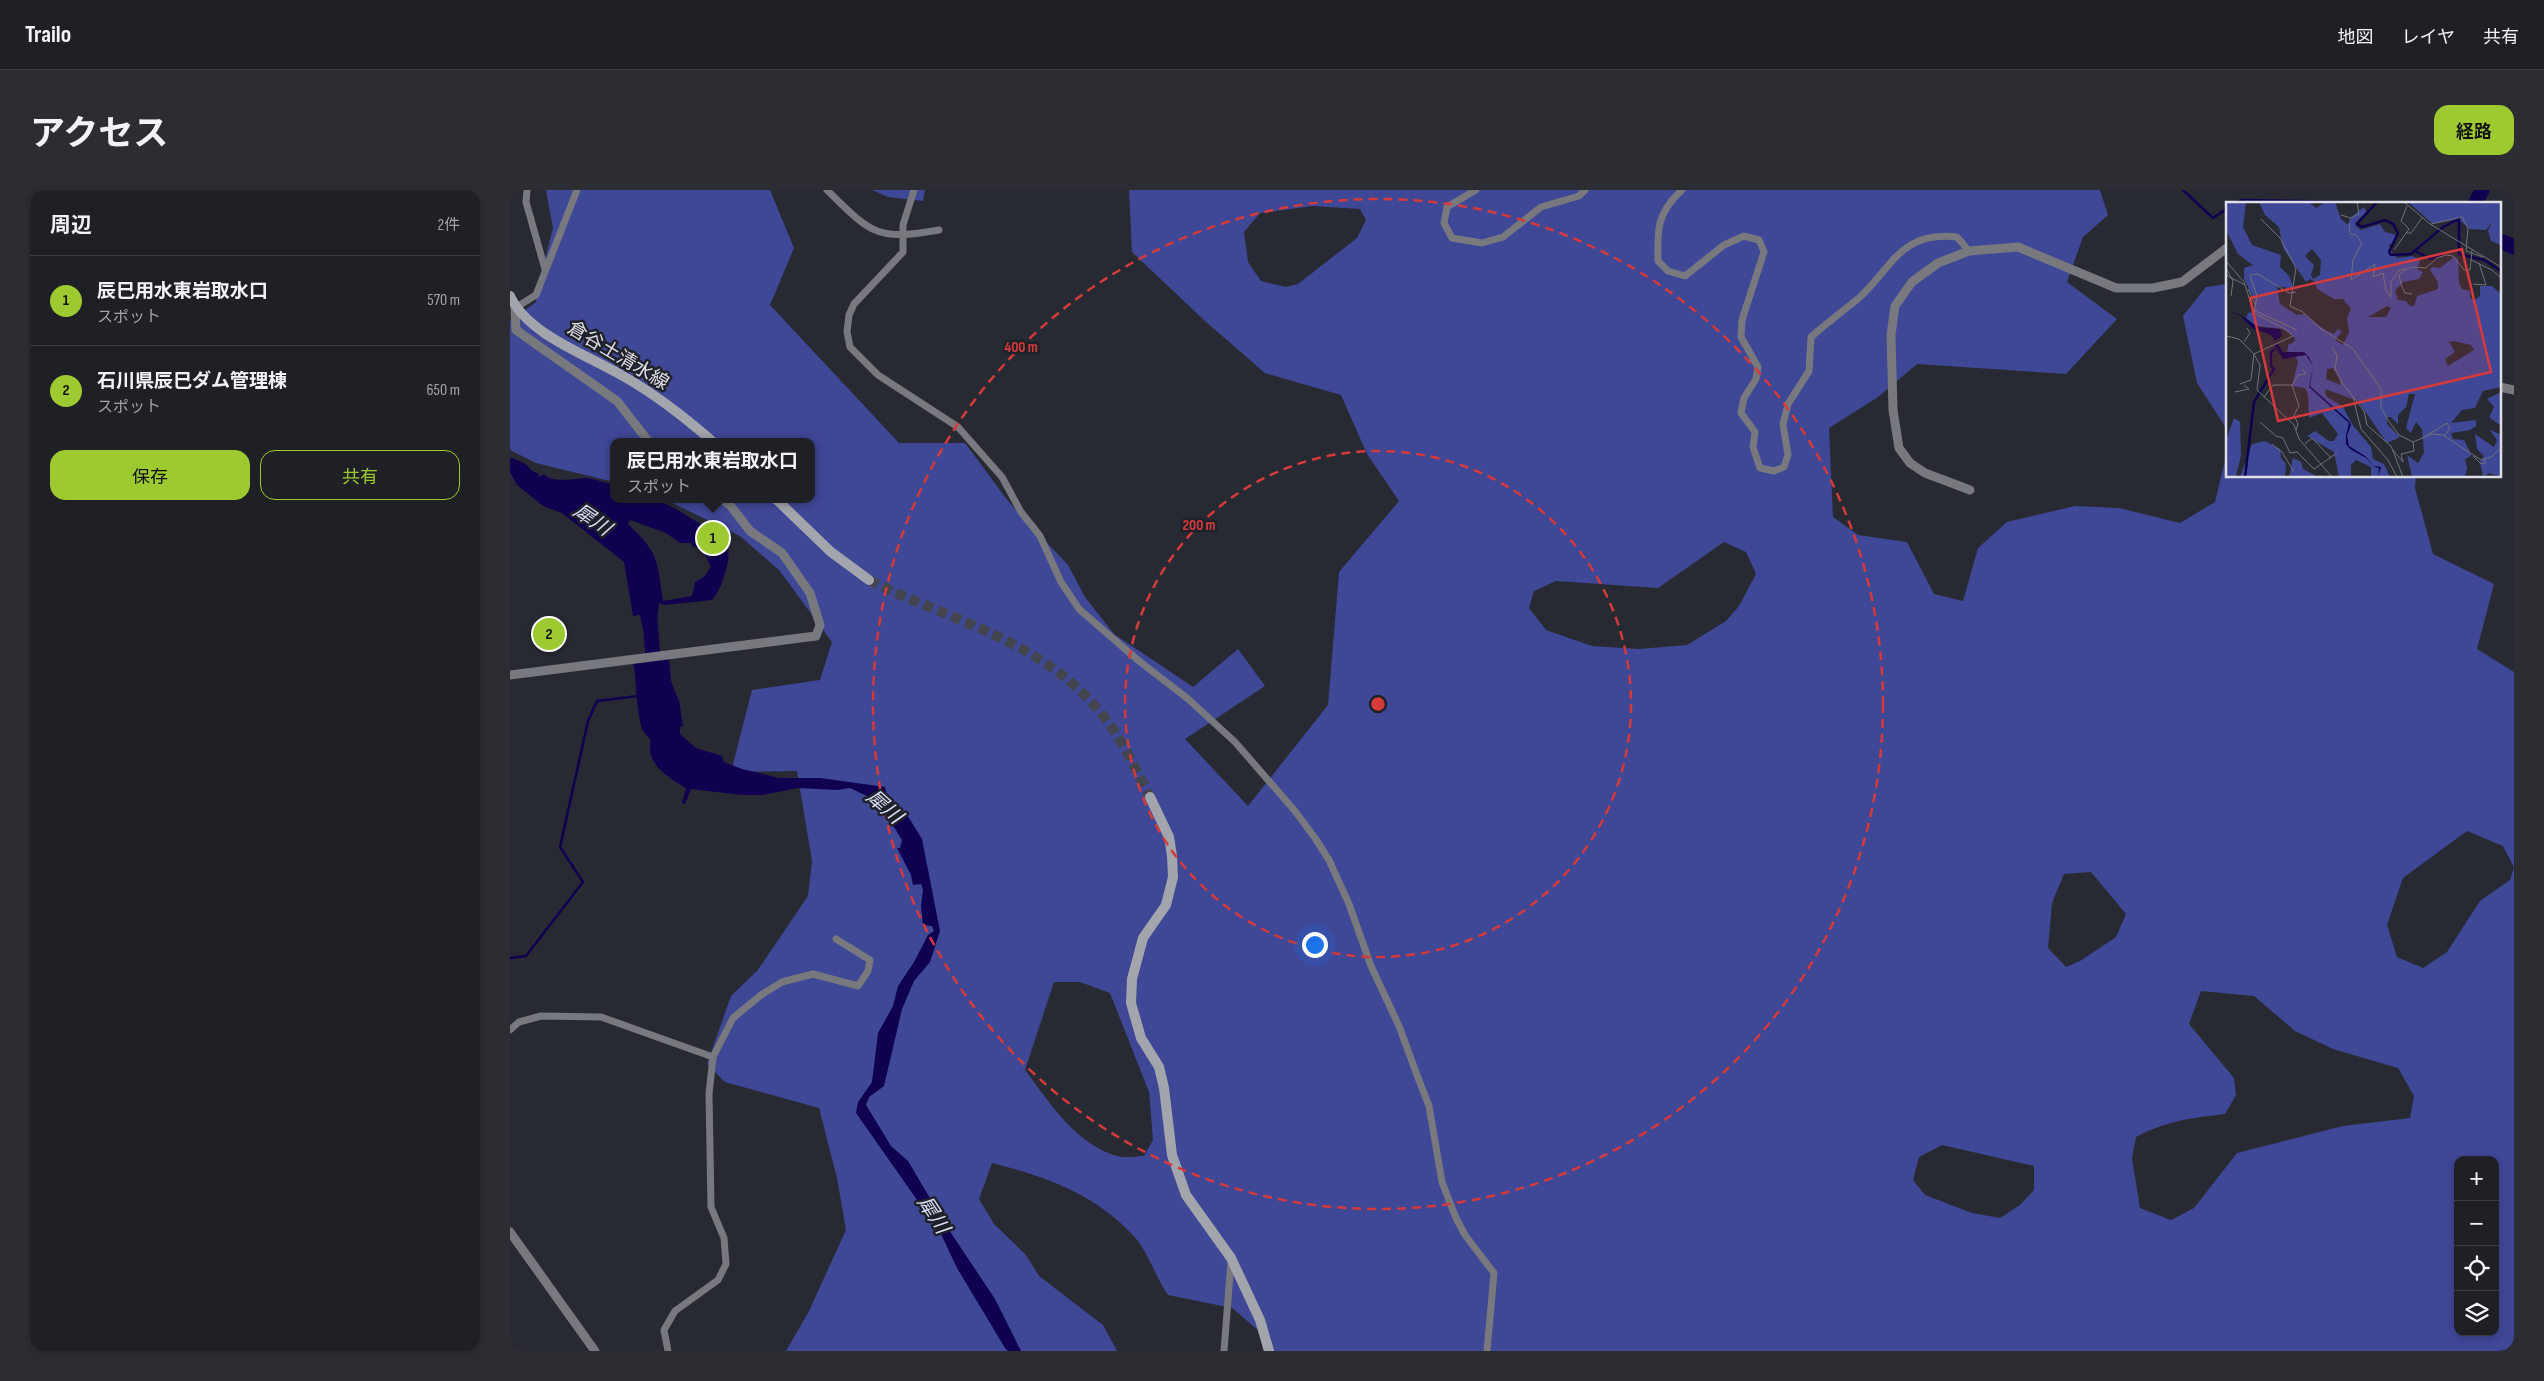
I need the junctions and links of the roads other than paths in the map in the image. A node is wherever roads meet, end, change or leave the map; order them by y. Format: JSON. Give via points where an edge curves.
{"nodes":[{"id":1,"x":527,"y":190,"type":"edge"},
{"id":2,"x":577,"y":190,"type":"edge"},
{"id":3,"x":827,"y":190,"type":"edge"},
{"id":4,"x":914,"y":190,"type":"edge"},
{"id":5,"x":1476,"y":190,"type":"edge"},
{"id":6,"x":1585,"y":190,"type":"edge"},
{"id":7,"x":1682,"y":190,"type":"edge"},
{"id":8,"x":939,"y":230,"type":"dead end"},
{"id":9,"x":902,"y":236,"type":"junction"},
{"id":10,"x":2226,"y":248,"type":"edge"},
{"id":11,"x":1969,"y":251,"type":"junction"},
{"id":12,"x":545,"y":269,"type":"junction"},
{"id":13,"x":510,"y":296,"type":"edge"},
{"id":14,"x":515,"y":308,"type":"junction"},
{"id":15,"x":646,"y":438,"type":"edge"},
{"id":16,"x":708,"y":438,"type":"edge"},
{"id":17,"x":1970,"y":490,"type":"dead end"},
{"id":18,"x":726,"y":503,"type":"edge"},
{"id":19,"x":780,"y":503,"type":"edge"},
{"id":20,"x":869,"y":580,"type":"tunnel mouth"},
{"id":21,"x":510,"y":676,"type":"edge"},
{"id":22,"x":1150,"y":796,"type":"tunnel mouth"},
{"id":23,"x":836,"y":938,"type":"dead end"},
{"id":24,"x":510,"y":1030,"type":"edge"},
{"id":25,"x":713,"y":1057,"type":"junction"},
{"id":26,"x":510,"y":1232,"type":"edge"},
{"id":27,"x":1231,"y":1258,"type":"junction"},
{"id":28,"x":595,"y":1351,"type":"edge"},
{"id":29,"x":668,"y":1351,"type":"edge"},
{"id":30,"x":1224,"y":1351,"type":"edge"},
{"id":31,"x":1269,"y":1351,"type":"edge"},
{"id":32,"x":1488,"y":1351,"type":"edge"}],
"edges":[{"from":1,"to":12,"type":"street","via":[[526,202]]},
{"from":2,"to":12,"type":"street"},
{"from":3,"to":9,"type":"street","via":[[870,228]]},
{"from":4,"to":9,"type":"street"},
{"from":5,"to":6,"type":"street","via":[[1447,207],[1444,223],[1452,238],[1482,243],[1502,237],[1541,207],[1579,196]]},
{"from":7,"to":11,"type":"street","via":[[1670,201],[1657,228],[1658,261],[1668,271],[1685,276],[1724,245],[1744,236],[1758,240],[1764,252],[1742,320],[1741,337],[1758,367],[1741,413],[1755,432],[1753,447],[1760,468],[1774,471],[1784,467],[1788,455],[1783,424],[1788,404],[1809,371],[1812,337],[1860,296],[1908,245],[1943,235],[1958,237]]},
{"from":8,"to":9,"type":"street"},
{"from":9,"to":32,"type":"street","via":[[903,252],[854,304],[847,332],[850,347],[878,375],[958,427],[1002,476],[1021,512],[1040,536],[1061,582],[1079,609],[1235,742],[1295,811],[1329,860],[1429,1106],[1442,1182],[1456,1218],[1465,1236],[1494,1273]]},
{"from":10,"to":11,"type":"street","via":[[2182,282],[2153,288],[2116,288],[2018,247]]},
{"from":11,"to":17,"type":"street","via":[[1938,263],[1912,282],[1895,306],[1891,335],[1893,410],[1899,448],[1910,463],[1925,473]]},
{"from":12,"to":14,"type":"street","via":[[536,295]]},
{"from":13,"to":14,"type":"main road","name":"倉谷土清水線"},
{"from":14,"to":15,"type":"street","via":[[516,330],[617,402]]},
{"from":14,"to":16,"type":"main road","name":"倉谷土清水線","via":[[539,330],[625,377]]},
{"from":18,"to":21,"type":"street","via":[[750,531],[782,553],[810,593],[820,625],[816,636]]},
{"from":19,"to":20,"type":"main road","via":[[831,552]]},
{"from":22,"to":27,"type":"main road","via":[[1169,837],[1172,877],[1166,905],[1143,938],[1132,979],[1131,1003],[1142,1038],[1159,1067],[1172,1155],[1186,1195]]},
{"from":23,"to":25,"type":"street","via":[[870,960],[868,971],[858,986],[813,974],[782,982],[733,1018]]},
{"from":24,"to":25,"type":"street","via":[[519,1022],[541,1016],[601,1017]]},
{"from":25,"to":29,"type":"street","via":[[709,1094],[711,1208],[724,1238],[726,1264],[718,1280],[675,1311],[664,1330]]},
{"from":26,"to":28,"type":"street"},
{"from":27,"to":30,"type":"street"},
{"from":27,"to":31,"type":"main road","via":[[1260,1320]]}]}
